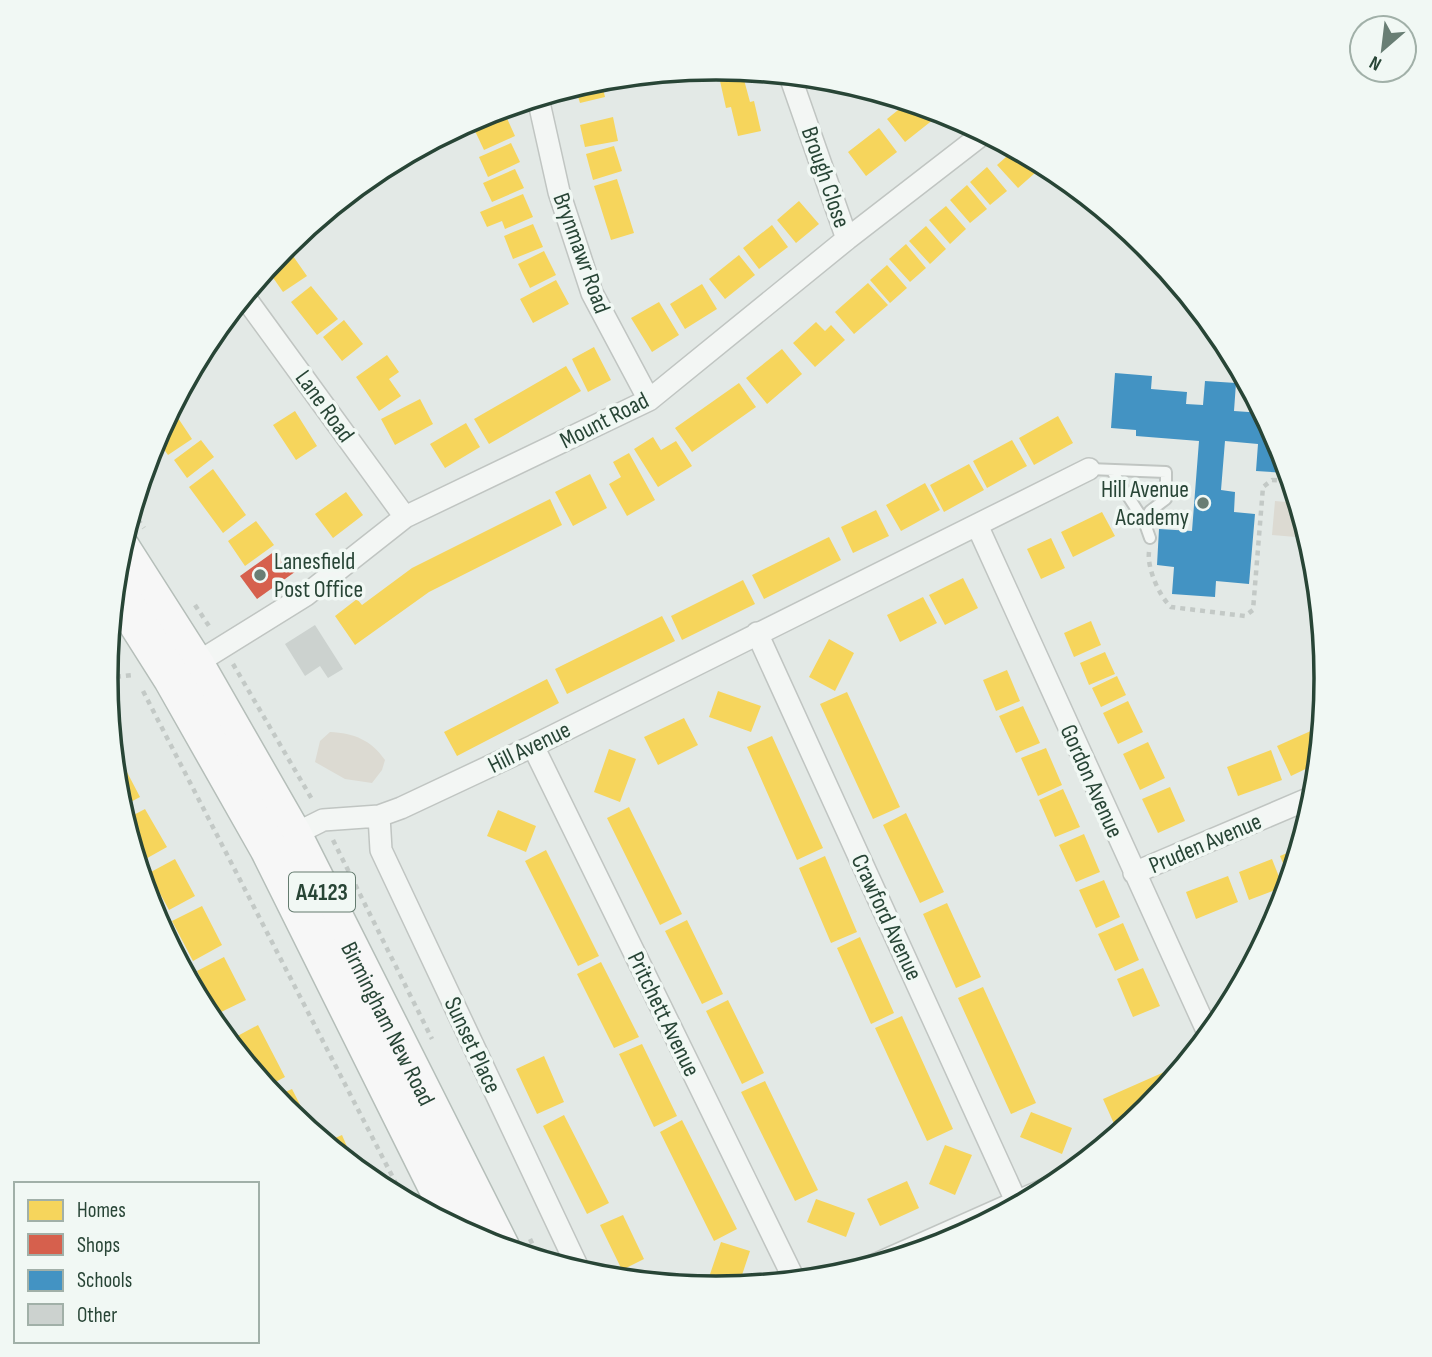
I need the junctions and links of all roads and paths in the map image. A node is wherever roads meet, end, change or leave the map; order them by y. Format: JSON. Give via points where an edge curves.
{"nodes":[{"id":1,"x":793,"y":86,"type":"edge"},
{"id":2,"x":540,"y":107,"type":"edge"},
{"id":3,"x":975,"y":140,"type":"edge"},
{"id":4,"x":847,"y":239,"type":"junction"},
{"id":5,"x":250,"y":304,"type":"edge"},
{"id":6,"x":649,"y":400,"type":"junction"},
{"id":7,"x":1089,"y":469,"type":"joint"},
{"id":8,"x":1112,"y":471,"type":"junction"},
{"id":9,"x":1280,"y":480,"type":"edge"},
{"id":10,"x":405,"y":517,"type":"junction"},
{"id":11,"x":1144,"y":522,"type":"junction"},
{"id":12,"x":978,"y":525,"type":"junction"},
{"id":13,"x":1150,"y":538,"type":"joint"},
{"id":14,"x":129,"y":563,"type":"edge"},
{"id":15,"x":123,"y":598,"type":"edge"},
{"id":16,"x":757,"y":633,"type":"junction"},
{"id":17,"x":119,"y":653,"type":"edge"},
{"id":18,"x":121,"y":657,"type":"dead end"},
{"id":19,"x":127,"y":666,"type":"dead end"},
{"id":20,"x":184,"y":671,"type":"junction"},
{"id":21,"x":133,"y":675,"type":"junction"},
{"id":22,"x":118,"y":677,"type":"edge"},
{"id":23,"x":533,"y":746,"type":"junction"},
{"id":24,"x":1301,"y":802,"type":"edge"},
{"id":25,"x":379,"y":816,"type":"junction"},
{"id":26,"x":293,"y":835,"type":"junction"},
{"id":27,"x":1134,"y":873,"type":"junction"},
{"id":28,"x":1204,"y":1024,"type":"edge"},
{"id":29,"x":396,"y":1183,"type":"edge"},
{"id":30,"x":1014,"y":1197,"type":"edge"},
{"id":31,"x":451,"y":1214,"type":"edge"},
{"id":32,"x":494,"y":1234,"type":"edge"},
{"id":33,"x":574,"y":1259,"type":"edge"},
{"id":34,"x":790,"y":1271,"type":"edge"}],
"edges":[{"from":1,"to":4,"type":"street","name":"Brough Close"},
{"from":2,"to":6,"type":"street","name":"Brynmawr Road","via":[[559,192],[592,293]]},
{"from":3,"to":4,"type":"street","name":"Mount Road"},
{"from":4,"to":6,"type":"street","name":"Mount Road"},
{"from":5,"to":10,"type":"street","name":"Lane Road"},
{"from":6,"to":10,"type":"street","name":"Mount Road"},
{"from":7,"to":8,"type":"lane"},
{"from":7,"to":12,"type":"street","name":"Hill Avenue"},
{"from":8,"to":11,"type":"lane"},
{"from":8,"to":11,"type":"lane","via":[[1166,472],[1166,499]]},
{"from":9,"to":13,"type":"path","via":[[1263,487],[1253,610],[1245,616],[1171,607],[1164,601],[1148,559]]},
{"from":10,"to":20,"type":"street","name":"Mount Road","via":[[306,595]]},
{"from":11,"to":13,"type":"lane"},
{"from":12,"to":16,"type":"street","name":"Hill Avenue"},
{"from":12,"to":27,"type":"street","name":"Gordon Avenue"},
{"from":14,"to":20,"type":"highway","name":"Birmingham New Road","number":"A4123"},
{"from":15,"to":20,"type":"highway","name":"Birmingham New Road","number":"A4123"},
{"from":16,"to":23,"type":"street","name":"Hill Avenue"},
{"from":16,"to":30,"type":"street","name":"Crawford Avenue"},
{"from":17,"to":18,"type":"path"},
{"from":19,"to":21,"type":"path"},
{"from":20,"to":26,"type":"highway","name":"Birmingham New Road","number":"A4123"},
{"from":20,"to":31,"type":"highway","name":"Birmingham New Road","number":"A4123"},
{"from":21,"to":22,"type":"path"},
{"from":21,"to":29,"type":"path"},
{"from":23,"to":25,"type":"street","name":"Hill Avenue"},
{"from":23,"to":34,"type":"street","name":"Pritchett Avenue"},
{"from":24,"to":27,"type":"street","name":"Pruden Avenue"},
{"from":25,"to":26,"type":"street","name":"Hill Avenue","via":[[323,820]]},
{"from":25,"to":33,"type":"street","name":"Sunset Place","via":[[381,850]]},
{"from":26,"to":32,"type":"highway","name":"Birmingham New Road","number":"A4123"},
{"from":27,"to":28,"type":"street","name":"Gordon Avenue"}]}
